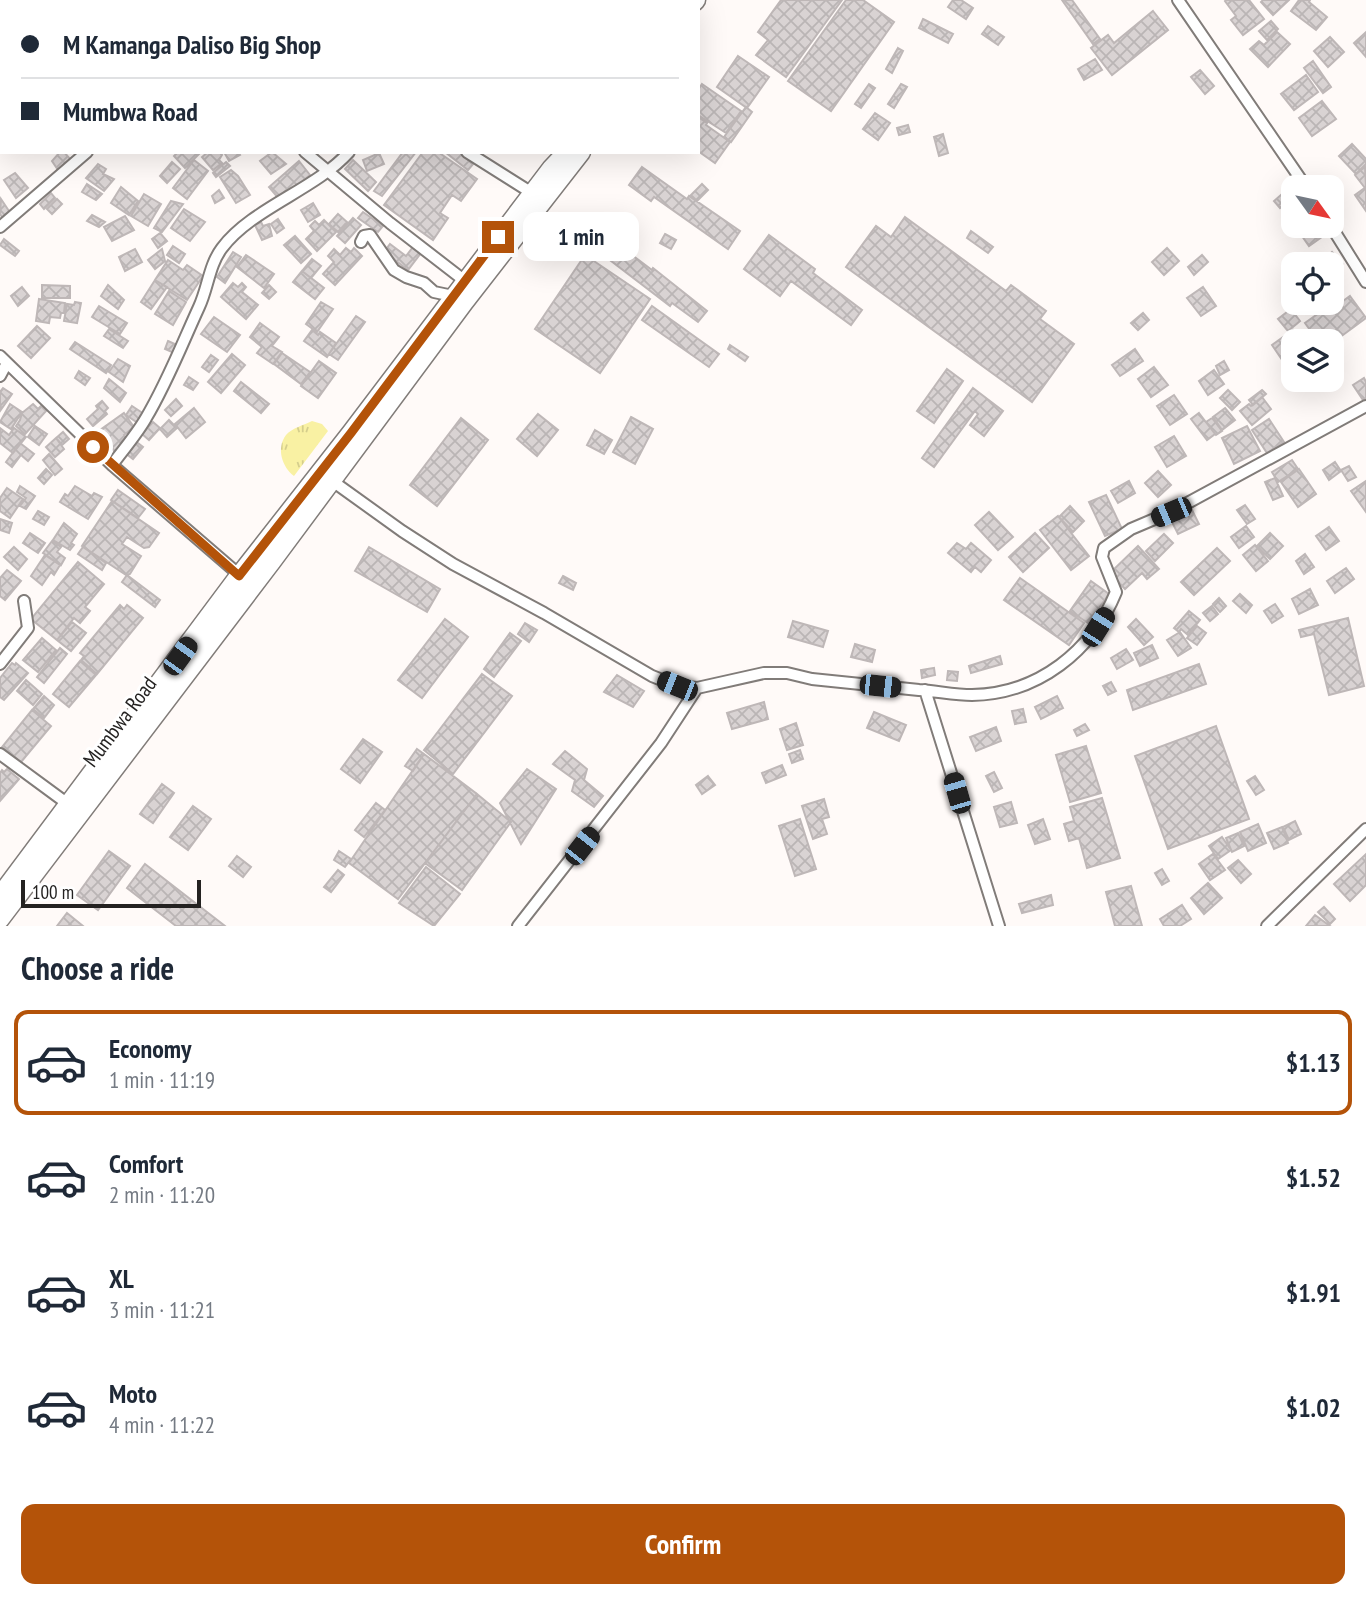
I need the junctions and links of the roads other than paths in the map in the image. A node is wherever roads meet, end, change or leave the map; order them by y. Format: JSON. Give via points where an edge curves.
{"nodes":[{"id":1,"x":1178,"y":0,"type":"edge"},
{"id":2,"x":85,"y":154,"type":"edge"},
{"id":3,"x":307,"y":154,"type":"edge"},
{"id":4,"x":347,"y":154,"type":"edge"},
{"id":5,"x":470,"y":154,"type":"edge"},
{"id":6,"x":565,"y":154,"type":"edge"},
{"id":7,"x":579,"y":154,"type":"edge"},
{"id":8,"x":327,"y":171,"type":"junction"},
{"id":9,"x":1298,"y":175,"type":"edge"},
{"id":10,"x":532,"y":193,"type":"junction"},
{"id":11,"x":0,"y":228,"type":"edge"},
{"id":12,"x":1338,"y":238,"type":"edge"},
{"id":13,"x":361,"y":242,"type":"dead end"},
{"id":14,"x":465,"y":281,"type":"junction"},
{"id":15,"x":1366,"y":282,"type":"edge"},
{"id":16,"x":453,"y":296,"type":"junction"},
{"id":17,"x":4,"y":359,"type":"edge"},
{"id":18,"x":0,"y":376,"type":"edge"},
{"id":19,"x":1366,"y":406,"type":"edge"},
{"id":20,"x":112,"y":465,"type":"junction"},
{"id":21,"x":331,"y":480,"type":"junction"},
{"id":22,"x":246,"y":580,"type":"junction"},
{"id":23,"x":24,"y":601,"type":"dead end"},
{"id":24,"x":0,"y":664,"type":"edge"},
{"id":25,"x":697,"y":688,"type":"junction"},
{"id":26,"x":925,"y":690,"type":"junction"},
{"id":27,"x":0,"y":754,"type":"edge"},
{"id":28,"x":74,"y":809,"type":"junction"},
{"id":29,"x":1366,"y":830,"type":"edge"},
{"id":30,"x":0,"y":896,"type":"edge"},
{"id":31,"x":0,"y":919,"type":"edge"},
{"id":32,"x":517,"y":926,"type":"edge"},
{"id":33,"x":999,"y":926,"type":"edge"},
{"id":34,"x":1268,"y":926,"type":"edge"}],
"edges":[{"from":1,"to":9,"type":"street"},
{"from":2,"to":11,"type":"street"},
{"from":3,"to":8,"type":"street"},
{"from":4,"to":8,"type":"street"},
{"from":5,"to":10,"type":"street"},
{"from":6,"to":10,"type":"main road","name":"Mumbwa Road"},
{"from":7,"to":21,"type":"main road","name":"Mumbwa Road"},
{"from":8,"to":14,"type":"street"},
{"from":8,"to":20,"type":"street","via":[[222,248],[158,397]]},
{"from":10,"to":14,"type":"main road","name":"Mumbwa Road"},
{"from":12,"to":15,"type":"street"},
{"from":13,"to":16,"type":"street","via":[[370,235],[394,270],[434,292]]},
{"from":14,"to":16,"type":"main road","name":"Mumbwa Road"},
{"from":16,"to":22,"type":"main road","name":"Mumbwa Road"},
{"from":17,"to":18,"type":"street"},
{"from":17,"to":20,"type":"street"},
{"from":19,"to":26,"type":"street","via":[[1131,529],[1104,548],[1102,557],[1116,592],[1098,627],[1070,660],[1010,689],[973,695]]},
{"from":20,"to":22,"type":"street"},
{"from":21,"to":22,"type":"main road","name":"Mumbwa Road"},
{"from":21,"to":25,"type":"street","via":[[453,564],[652,676]]},
{"from":22,"to":28,"type":"main road","name":"Mumbwa Road"},
{"from":23,"to":24,"type":"street","via":[[27,628]]},
{"from":25,"to":26,"type":"street","via":[[764,673],[787,673]]},
{"from":25,"to":32,"type":"street","via":[[653,753]]},
{"from":26,"to":33,"type":"street"},
{"from":27,"to":28,"type":"street"},
{"from":28,"to":30,"type":"main road","name":"Mumbwa Road"},
{"from":28,"to":31,"type":"main road","name":"Mumbwa Road"},
{"from":29,"to":34,"type":"street"}]}
